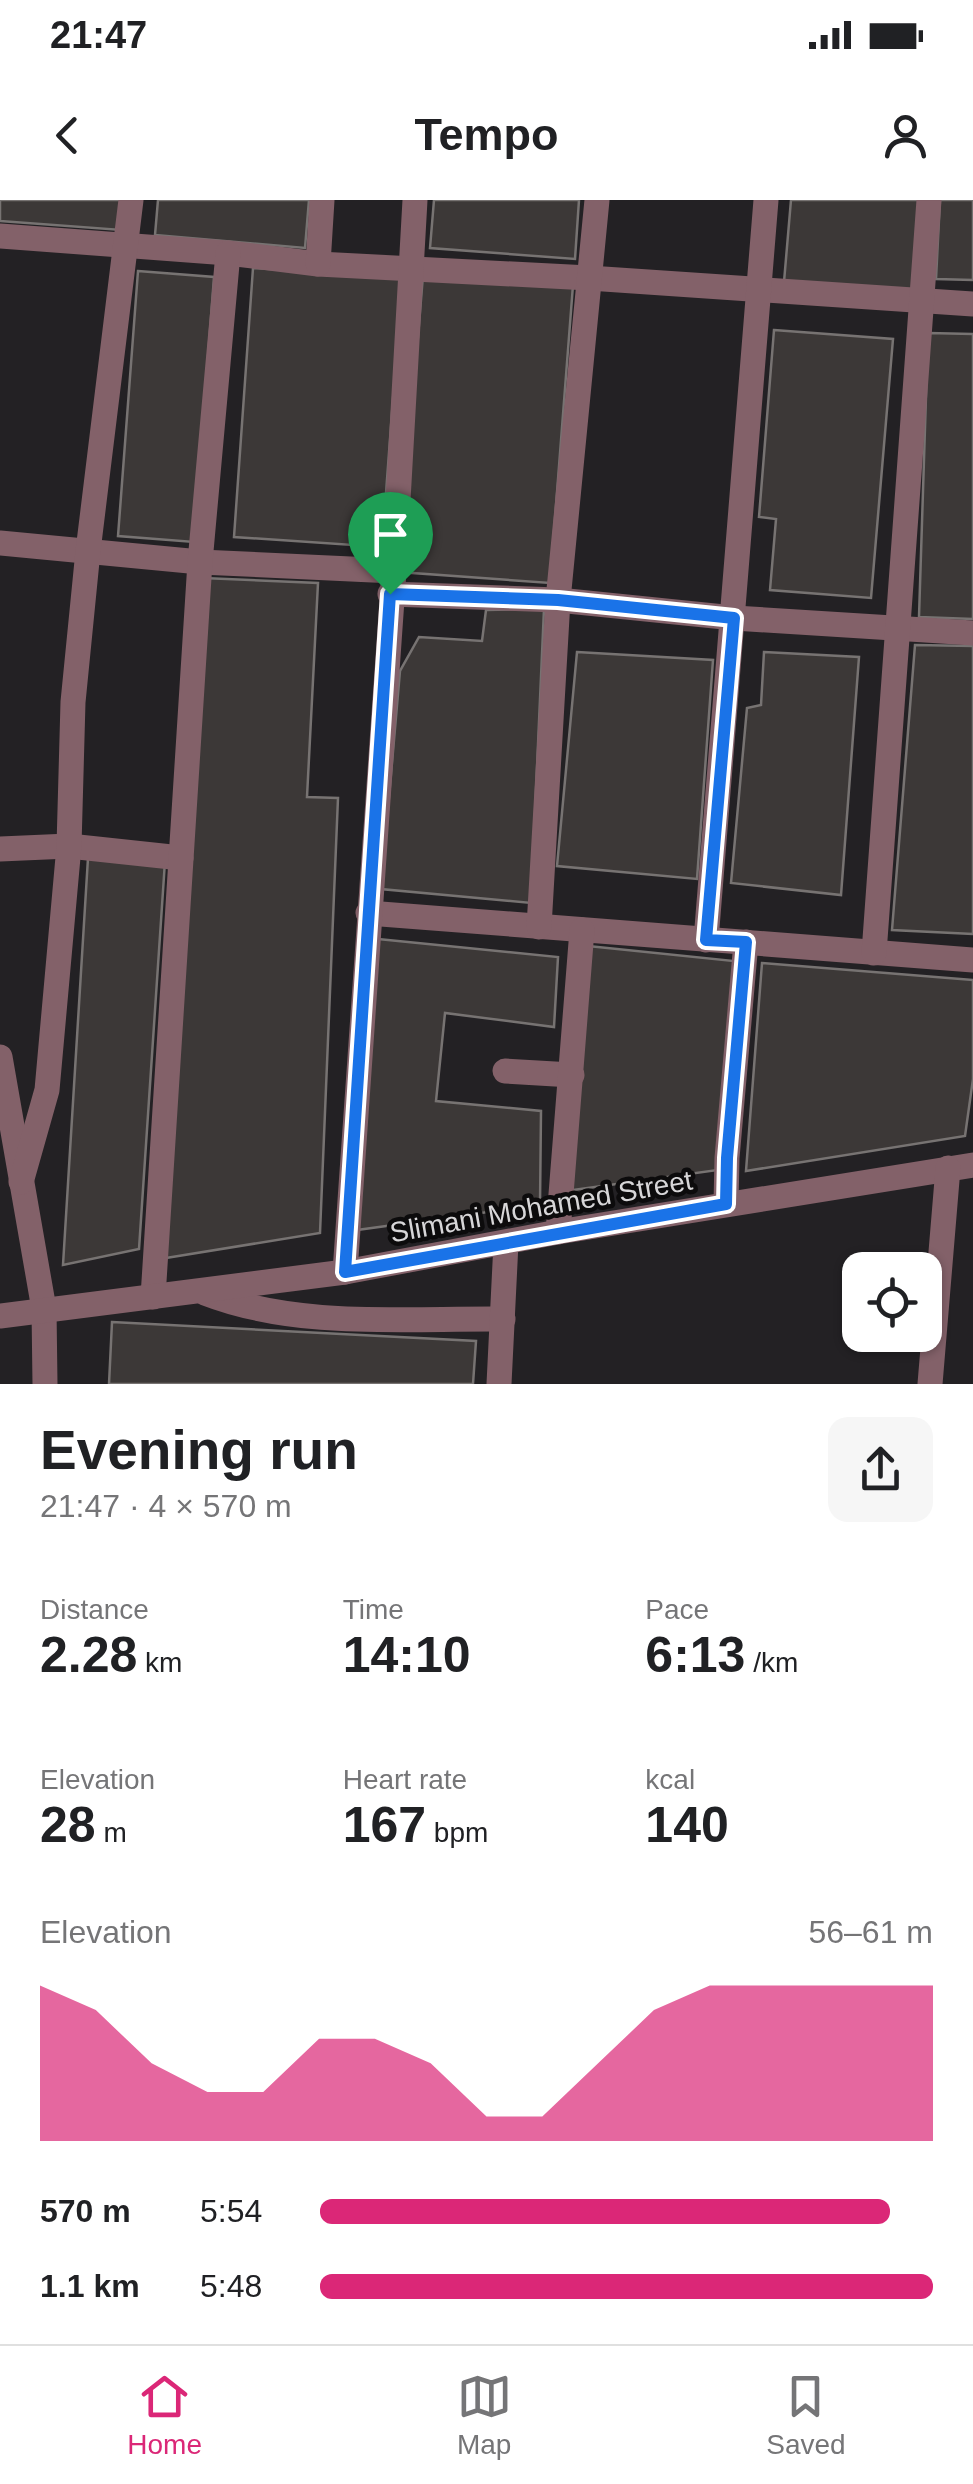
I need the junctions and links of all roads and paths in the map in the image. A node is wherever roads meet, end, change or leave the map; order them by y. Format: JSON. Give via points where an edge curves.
{"nodes":[{"id":1,"x":131,"y":200,"type":"edge"},
{"id":2,"x":322,"y":200,"type":"edge"},
{"id":3,"x":415,"y":200,"type":"edge"},
{"id":4,"x":597,"y":200,"type":"edge"},
{"id":5,"x":766,"y":200,"type":"edge"},
{"id":6,"x":930,"y":200,"type":"edge"},
{"id":7,"x":0,"y":236,"type":"edge"},
{"id":8,"x":128,"y":247,"type":"junction"},
{"id":9,"x":228,"y":253,"type":"junction"},
{"id":10,"x":318,"y":264,"type":"junction"},
{"id":11,"x":409,"y":268,"type":"junction"},
{"id":12,"x":589,"y":278,"type":"junction"},
{"id":13,"x":757,"y":290,"type":"junction"},
{"id":14,"x":922,"y":302,"type":"junction"},
{"id":15,"x":973,"y":304,"type":"edge"},
{"id":16,"x":0,"y":542,"type":"edge"},
{"id":17,"x":88,"y":551,"type":"junction"},
{"id":18,"x":200,"y":562,"type":"junction"},
{"id":19,"x":392,"y":582,"type":"junction"},
{"id":20,"x":558,"y":600,"type":"junction"},
{"id":21,"x":734,"y":618,"type":"junction"},
{"id":22,"x":900,"y":628,"type":"junction"},
{"id":23,"x":973,"y":633,"type":"edge"},
{"id":24,"x":69,"y":846,"type":"junction"},
{"id":25,"x":0,"y":849,"type":"edge"},
{"id":26,"x":180,"y":858,"type":"junction"},
{"id":27,"x":368,"y":913,"type":"junction"},
{"id":28,"x":539,"y":926,"type":"junction"},
{"id":29,"x":582,"y":930,"type":"junction"},
{"id":30,"x":706,"y":940,"type":"junction"},
{"id":31,"x":746,"y":942,"type":"junction"},
{"id":32,"x":874,"y":952,"type":"junction"},
{"id":33,"x":973,"y":960,"type":"edge"},
{"id":34,"x":0,"y":1058,"type":"edge"},
{"id":35,"x":505,"y":1070,"type":"dead end"},
{"id":36,"x":572,"y":1075,"type":"junction"},
{"id":37,"x":960,"y":1167,"type":"edge"},
{"id":38,"x":21,"y":1182,"type":"junction"},
{"id":39,"x":726,"y":1204,"type":"junction"},
{"id":40,"x":558,"y":1232,"type":"junction"},
{"id":41,"x":506,"y":1242,"type":"junction"},
{"id":42,"x":345,"y":1272,"type":"junction"},
{"id":43,"x":200,"y":1291,"type":"junction"},
{"id":44,"x":152,"y":1297,"type":"junction"},
{"id":45,"x":44,"y":1309,"type":"junction"},
{"id":46,"x":0,"y":1316,"type":"edge"},
{"id":47,"x":503,"y":1318,"type":"junction"},
{"id":48,"x":46,"y":1384,"type":"edge"},
{"id":49,"x":499,"y":1384,"type":"edge"},
{"id":50,"x":930,"y":1384,"type":"edge"}],
"edges":[{"from":1,"to":8,"type":"street"},
{"from":2,"to":10,"type":"street"},
{"from":3,"to":11,"type":"street"},
{"from":4,"to":12,"type":"street"},
{"from":5,"to":13,"type":"street"},
{"from":6,"to":14,"type":"street"},
{"from":7,"to":8,"type":"street"},
{"from":8,"to":9,"type":"street"},
{"from":8,"to":17,"type":"street"},
{"from":9,"to":10,"type":"street"},
{"from":9,"to":18,"type":"street"},
{"from":10,"to":11,"type":"street"},
{"from":11,"to":12,"type":"street"},
{"from":11,"to":19,"type":"street"},
{"from":12,"to":13,"type":"street"},
{"from":12,"to":20,"type":"street"},
{"from":13,"to":14,"type":"street"},
{"from":13,"to":21,"type":"street"},
{"from":14,"to":15,"type":"street"},
{"from":14,"to":22,"type":"street"},
{"from":16,"to":17,"type":"street"},
{"from":17,"to":18,"type":"street"},
{"from":17,"to":24,"type":"street","via":[[73,702]]},
{"from":18,"to":19,"type":"street"},
{"from":18,"to":26,"type":"street"},
{"from":19,"to":20,"type":"street"},
{"from":19,"to":27,"type":"street"},
{"from":20,"to":21,"type":"street"},
{"from":20,"to":28,"type":"street"},
{"from":21,"to":22,"type":"street"},
{"from":21,"to":30,"type":"street"},
{"from":22,"to":23,"type":"street"},
{"from":22,"to":32,"type":"street"},
{"from":24,"to":25,"type":"street"},
{"from":24,"to":26,"type":"street"},
{"from":24,"to":38,"type":"street","via":[[47,1090]]},
{"from":26,"to":44,"type":"street"},
{"from":27,"to":28,"type":"street"},
{"from":27,"to":42,"type":"street"},
{"from":28,"to":29,"type":"street"},
{"from":29,"to":30,"type":"street"},
{"from":29,"to":36,"type":"street"},
{"from":30,"to":31,"type":"street"},
{"from":31,"to":32,"type":"street"},
{"from":31,"to":39,"type":"street"},
{"from":32,"to":33,"type":"street"},
{"from":34,"to":38,"type":"street"},
{"from":35,"to":36,"type":"street"},
{"from":36,"to":40,"type":"street"},
{"from":37,"to":39,"type":"street","name":"Slimani Mohamed Street"},
{"from":37,"to":50,"type":"street"},
{"from":38,"to":45,"type":"street"},
{"from":39,"to":40,"type":"street","name":"Slimani Mohamed Street"},
{"from":40,"to":41,"type":"street","name":"Slimani Mohamed Street"},
{"from":41,"to":42,"type":"street","name":"Slimani Mohamed Street"},
{"from":41,"to":47,"type":"street"},
{"from":42,"to":43,"type":"street","name":"Slimani Mohamed Street"},
{"from":43,"to":44,"type":"street","name":"Slimani Mohamed Street"},
{"from":43,"to":47,"type":"street","via":[[262,1310],[366,1320]]},
{"from":44,"to":45,"type":"street","name":"Slimani Mohamed Street"},
{"from":45,"to":46,"type":"street","name":"Slimani Mohamed Street"},
{"from":45,"to":48,"type":"street"},
{"from":47,"to":49,"type":"street"}]}
